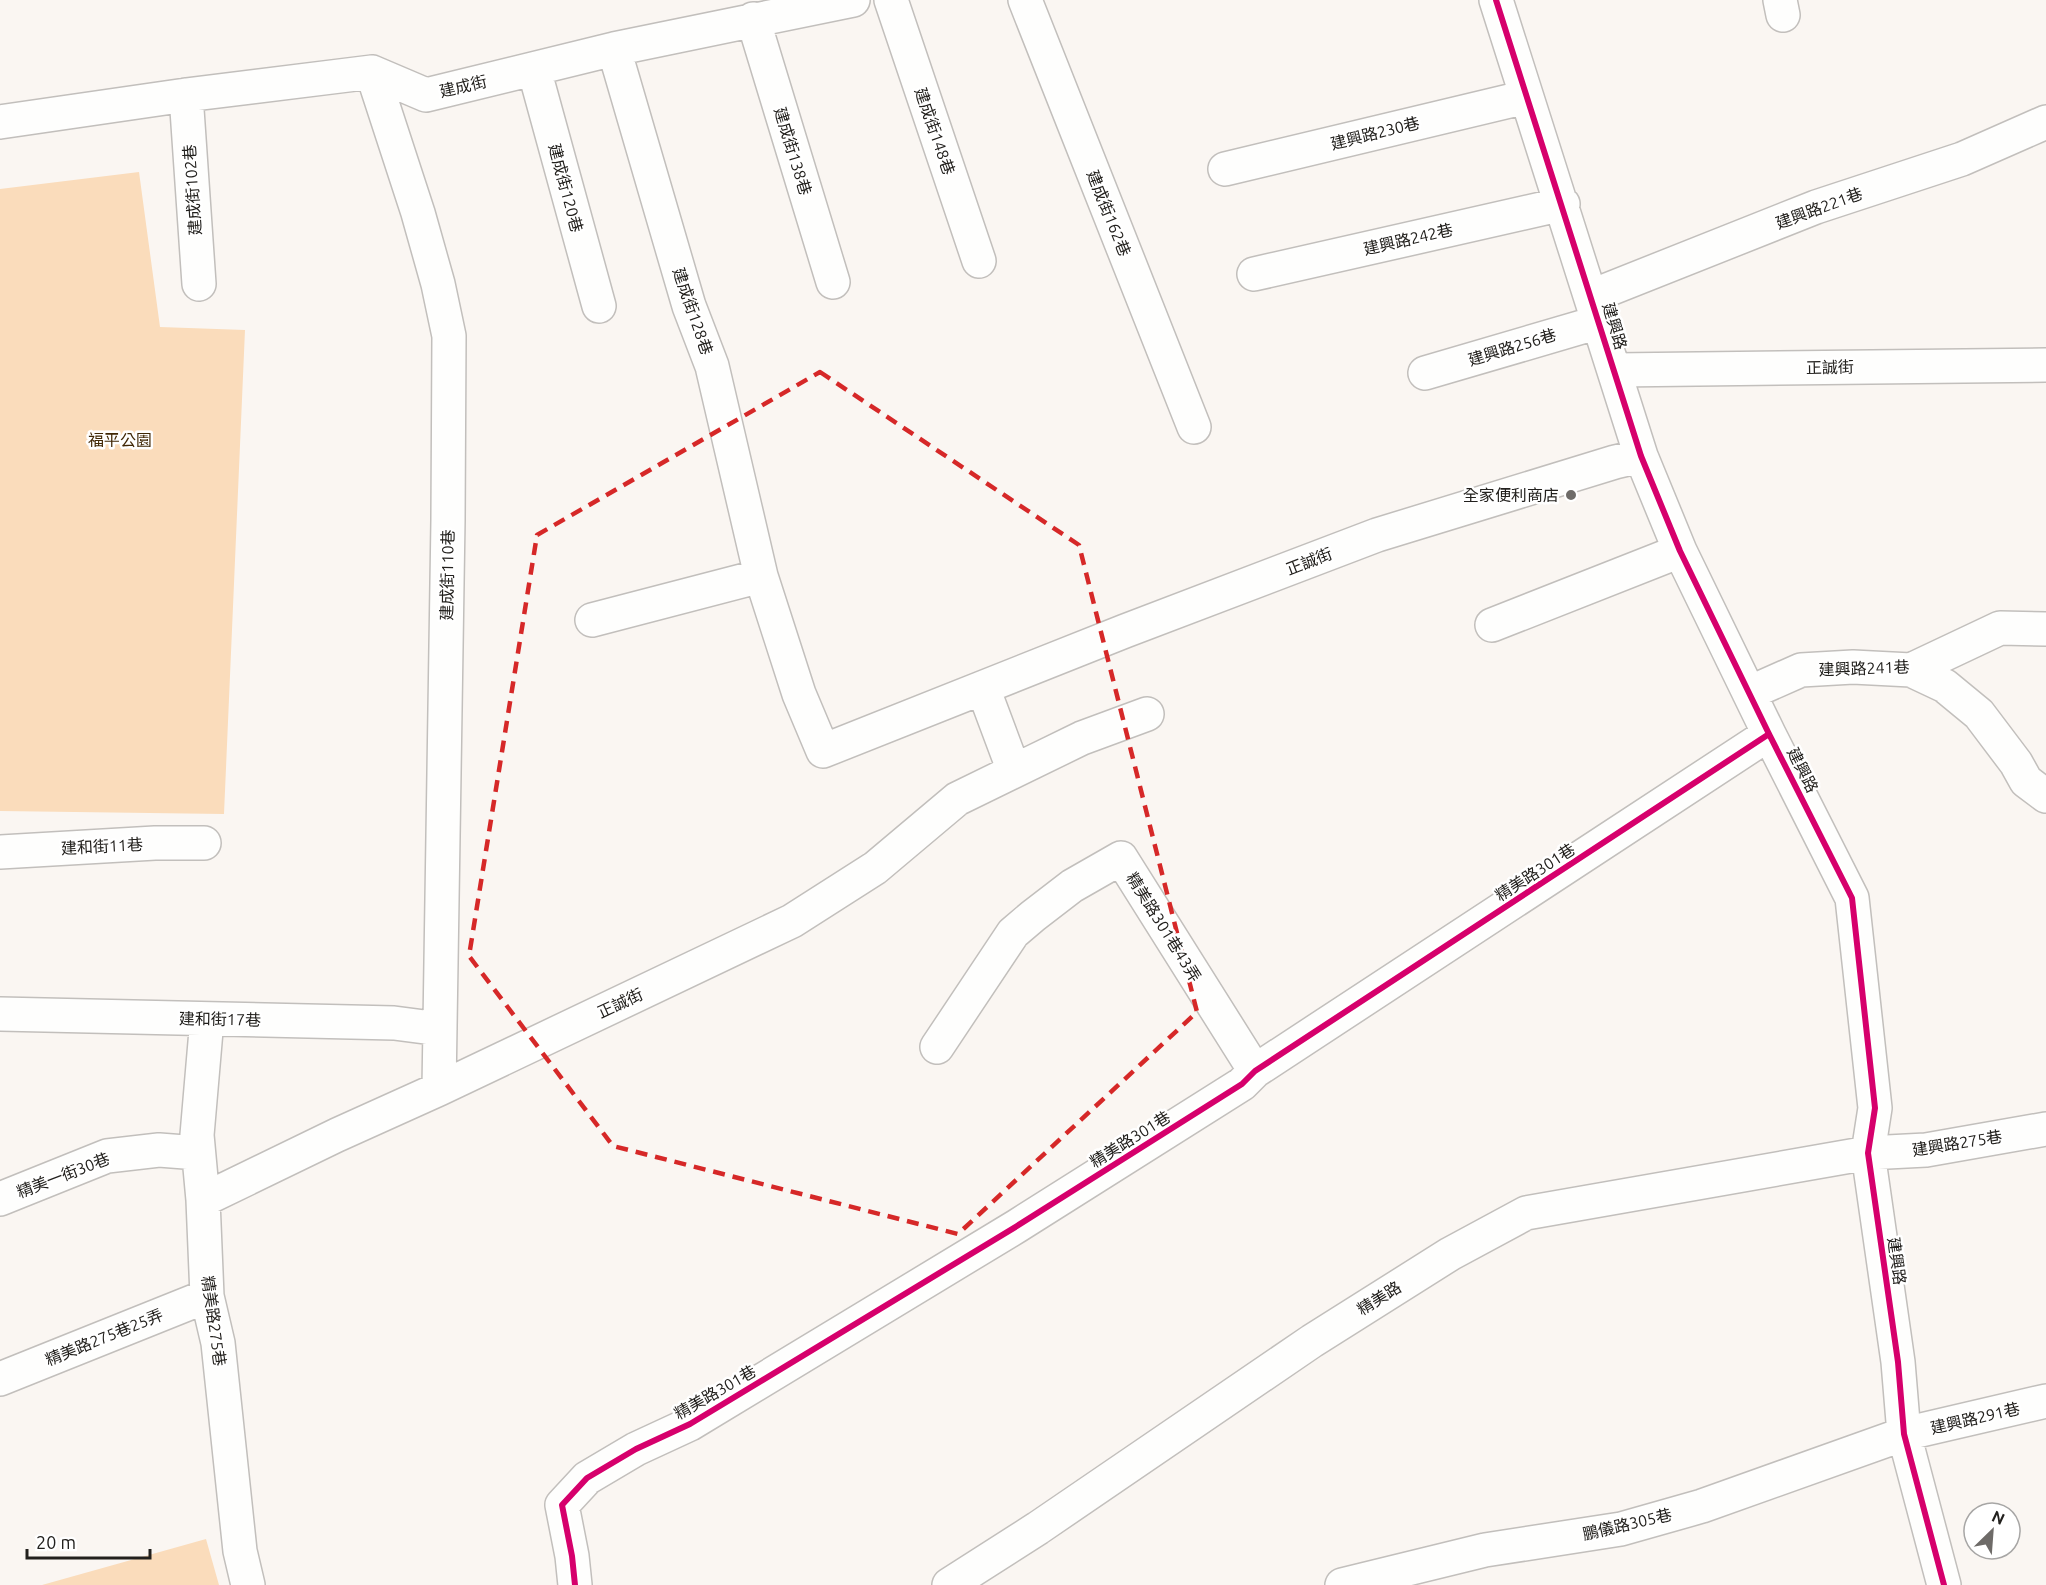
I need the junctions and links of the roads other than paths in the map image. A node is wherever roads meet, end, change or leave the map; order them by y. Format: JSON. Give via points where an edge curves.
{"nodes":[{"id":1,"x":854,"y":0,"type":"edge"},
{"id":2,"x":891,"y":0,"type":"edge"},
{"id":3,"x":1024,"y":0,"type":"edge"},
{"id":4,"x":1496,"y":0,"type":"edge"},
{"id":5,"x":753,"y":19,"type":"junction"},
{"id":6,"x":614,"y":49,"type":"junction"},
{"id":7,"x":534,"y":69,"type":"junction"},
{"id":8,"x":372,"y":72,"type":"junction"},
{"id":9,"x":186,"y":95,"type":"junction"},
{"id":10,"x":1526,"y":97,"type":"junction"},
{"id":11,"x":0,"y":122,"type":"edge"},
{"id":12,"x":2046,"y":122,"type":"edge"},
{"id":13,"x":1225,"y":169,"type":"dead end"},
{"id":14,"x":1563,"y":204,"type":"junction"},
{"id":15,"x":979,"y":261,"type":"dead end"},
{"id":16,"x":1254,"y":273,"type":"dead end"},
{"id":17,"x":833,"y":282,"type":"dead end"},
{"id":18,"x":199,"y":284,"type":"dead end"},
{"id":19,"x":598,"y":306,"type":"dead end"},
{"id":20,"x":1596,"y":309,"type":"junction"},
{"id":21,"x":2046,"y":365,"type":"edge"},
{"id":22,"x":1615,"y":370,"type":"junction"},
{"id":23,"x":1425,"y":373,"type":"dead end"},
{"id":24,"x":1194,"y":427,"type":"dead end"},
{"id":25,"x":1641,"y":456,"type":"junction"},
{"id":26,"x":1680,"y":551,"type":"junction"},
{"id":27,"x":761,"y":576,"type":"junction"},
{"id":28,"x":592,"y":620,"type":"dead end"},
{"id":29,"x":1492,"y":624,"type":"dead end"},
{"id":30,"x":2046,"y":629,"type":"edge"},
{"id":31,"x":1911,"y":670,"type":"junction"},
{"id":32,"x":983,"y":688,"type":"junction"},
{"id":33,"x":1749,"y":693,"type":"junction"},
{"id":34,"x":1147,"y":714,"type":"dead end"},
{"id":35,"x":1769,"y":734,"type":"junction"},
{"id":36,"x":823,"y":751,"type":"joint"},
{"id":37,"x":1014,"y":771,"type":"junction"},
{"id":38,"x":2046,"y":796,"type":"edge"},
{"id":39,"x":204,"y":843,"type":"dead end"},
{"id":40,"x":0,"y":852,"type":"edge"},
{"id":41,"x":0,"y":1014,"type":"edge"},
{"id":42,"x":207,"y":1019,"type":"junction"},
{"id":43,"x":440,"y":1029,"type":"junction"},
{"id":44,"x":937,"y":1047,"type":"dead end"},
{"id":45,"x":1255,"y":1071,"type":"junction"},
{"id":46,"x":439,"y":1089,"type":"junction"},
{"id":47,"x":2046,"y":1129,"type":"edge"},
{"id":48,"x":198,"y":1153,"type":"junction"},
{"id":49,"x":1868,"y":1153,"type":"junction"},
{"id":50,"x":0,"y":1199,"type":"edge"},
{"id":51,"x":203,"y":1200,"type":"junction"},
{"id":52,"x":207,"y":1296,"type":"junction"},
{"id":53,"x":0,"y":1379,"type":"edge"},
{"id":54,"x":2046,"y":1401,"type":"edge"},
{"id":55,"x":1904,"y":1434,"type":"junction"},
{"id":56,"x":248,"y":1585,"type":"edge"},
{"id":57,"x":575,"y":1585,"type":"edge"},
{"id":58,"x":949,"y":1585,"type":"edge"},
{"id":59,"x":1342,"y":1585,"type":"edge"},
{"id":60,"x":1944,"y":1585,"type":"edge"}],
"edges":[{"from":1,"to":5,"type":"street","name":"建成街"},
{"from":2,"to":15,"type":"street","name":"建成街148巷"},
{"from":3,"to":24,"type":"street","name":"建成街162巷"},
{"from":4,"to":10,"type":"street","name":"建興路"},
{"from":5,"to":6,"type":"street","name":"建成街"},
{"from":5,"to":17,"type":"street","name":"建成街138巷"},
{"from":6,"to":7,"type":"street","name":"建成街"},
{"from":6,"to":27,"type":"street","name":"建成街128巷","via":[[689,306],[712,366]]},
{"from":7,"to":8,"type":"street","name":"建成街","via":[[426,95]]},
{"from":7,"to":19,"type":"street","name":"建成街120巷"},
{"from":8,"to":9,"type":"street"},
{"from":8,"to":43,"type":"street","name":"建成街110巷","via":[[418,213],[449,336]]},
{"from":9,"to":11,"type":"street"},
{"from":9,"to":18,"type":"street","name":"建成街102巷"},
{"from":10,"to":13,"type":"street","name":"建興路230巷"},
{"from":10,"to":14,"type":"street","name":"建興路"},
{"from":12,"to":20,"type":"street","name":"建興路221巷","via":[[1962,159],[1816,207]]},
{"from":14,"to":16,"type":"street","name":"建興路242巷"},
{"from":14,"to":20,"type":"street","name":"建興路"},
{"from":20,"to":22,"type":"street","name":"建興路"},
{"from":20,"to":23,"type":"street","name":"建興路256巷"},
{"from":21,"to":22,"type":"street","name":"正誠街"},
{"from":22,"to":25,"type":"street","name":"建興路"},
{"from":25,"to":26,"type":"street","name":"建興路"},
{"from":25,"to":32,"type":"street","name":"正誠街","via":[[1377,535]]},
{"from":26,"to":29,"type":"street"},
{"from":26,"to":33,"type":"street","name":"建興路"},
{"from":27,"to":28,"type":"street"},
{"from":27,"to":36,"type":"street","name":"建成街128巷","via":[[799,694]]},
{"from":30,"to":31,"type":"street","name":"建興路241巷","via":[[2000,628]]},
{"from":31,"to":33,"type":"street","name":"建興路241巷","via":[[1802,670]]},
{"from":31,"to":38,"type":"street","via":[[1946,686],[1979,714],[2026,781]]},
{"from":32,"to":36,"type":"street","name":"正誠街"},
{"from":32,"to":37,"type":"street"},
{"from":33,"to":35,"type":"street","name":"建興路"},
{"from":34,"to":37,"type":"street","name":"正誠街","via":[[1082,738]]},
{"from":35,"to":45,"type":"street","name":"精美路301巷"},
{"from":35,"to":49,"type":"street","name":"建興路","via":[[1852,898],[1875,1108]]},
{"from":37,"to":46,"type":"street","name":"正誠街","via":[[957,799],[875,868],[792,921]]},
{"from":39,"to":40,"type":"street","name":"建和街11巷"},
{"from":41,"to":42,"type":"street","name":"建和街17巷"},
{"from":42,"to":43,"type":"street","name":"建和街17巷","via":[[394,1023]]},
{"from":42,"to":48,"type":"street","name":"精美路275巷","via":[[196,1135]]},
{"from":43,"to":46,"type":"street","name":"建成街110巷"},
{"from":44,"to":45,"type":"street","name":"精美路301巷43弄","via":[[1013,933],[1072,886],[1121,858]]},
{"from":45,"to":57,"type":"street","name":"精美路301巷","via":[[1242,1084],[906,1294],[690,1424],[586,1478],[562,1505]]},
{"from":46,"to":51,"type":"street","name":"正誠街"},
{"from":47,"to":49,"type":"street","name":"建興路275巷","via":[[1926,1150]]},
{"from":48,"to":50,"type":"street","name":"精美一街30巷","via":[[159,1150],[107,1156]]},
{"from":48,"to":51,"type":"street","name":"精美路275巷"},
{"from":49,"to":55,"type":"street","name":"建興路","via":[[1898,1362]]},
{"from":49,"to":58,"type":"street","name":"精美路","via":[[1526,1213],[1450,1254],[1312,1341]]},
{"from":51,"to":52,"type":"street","name":"精美路275巷"},
{"from":52,"to":53,"type":"street","name":"精美路275巷25弄"},
{"from":52,"to":56,"type":"street","name":"精美路275巷","via":[[218,1343],[240,1551]]},
{"from":54,"to":55,"type":"street","name":"建興路291巷"},
{"from":55,"to":59,"type":"street","name":"鵬儀路305巷","via":[[1702,1506],[1621,1529],[1485,1550]]},
{"from":55,"to":60,"type":"street","name":"建興路"}]}
